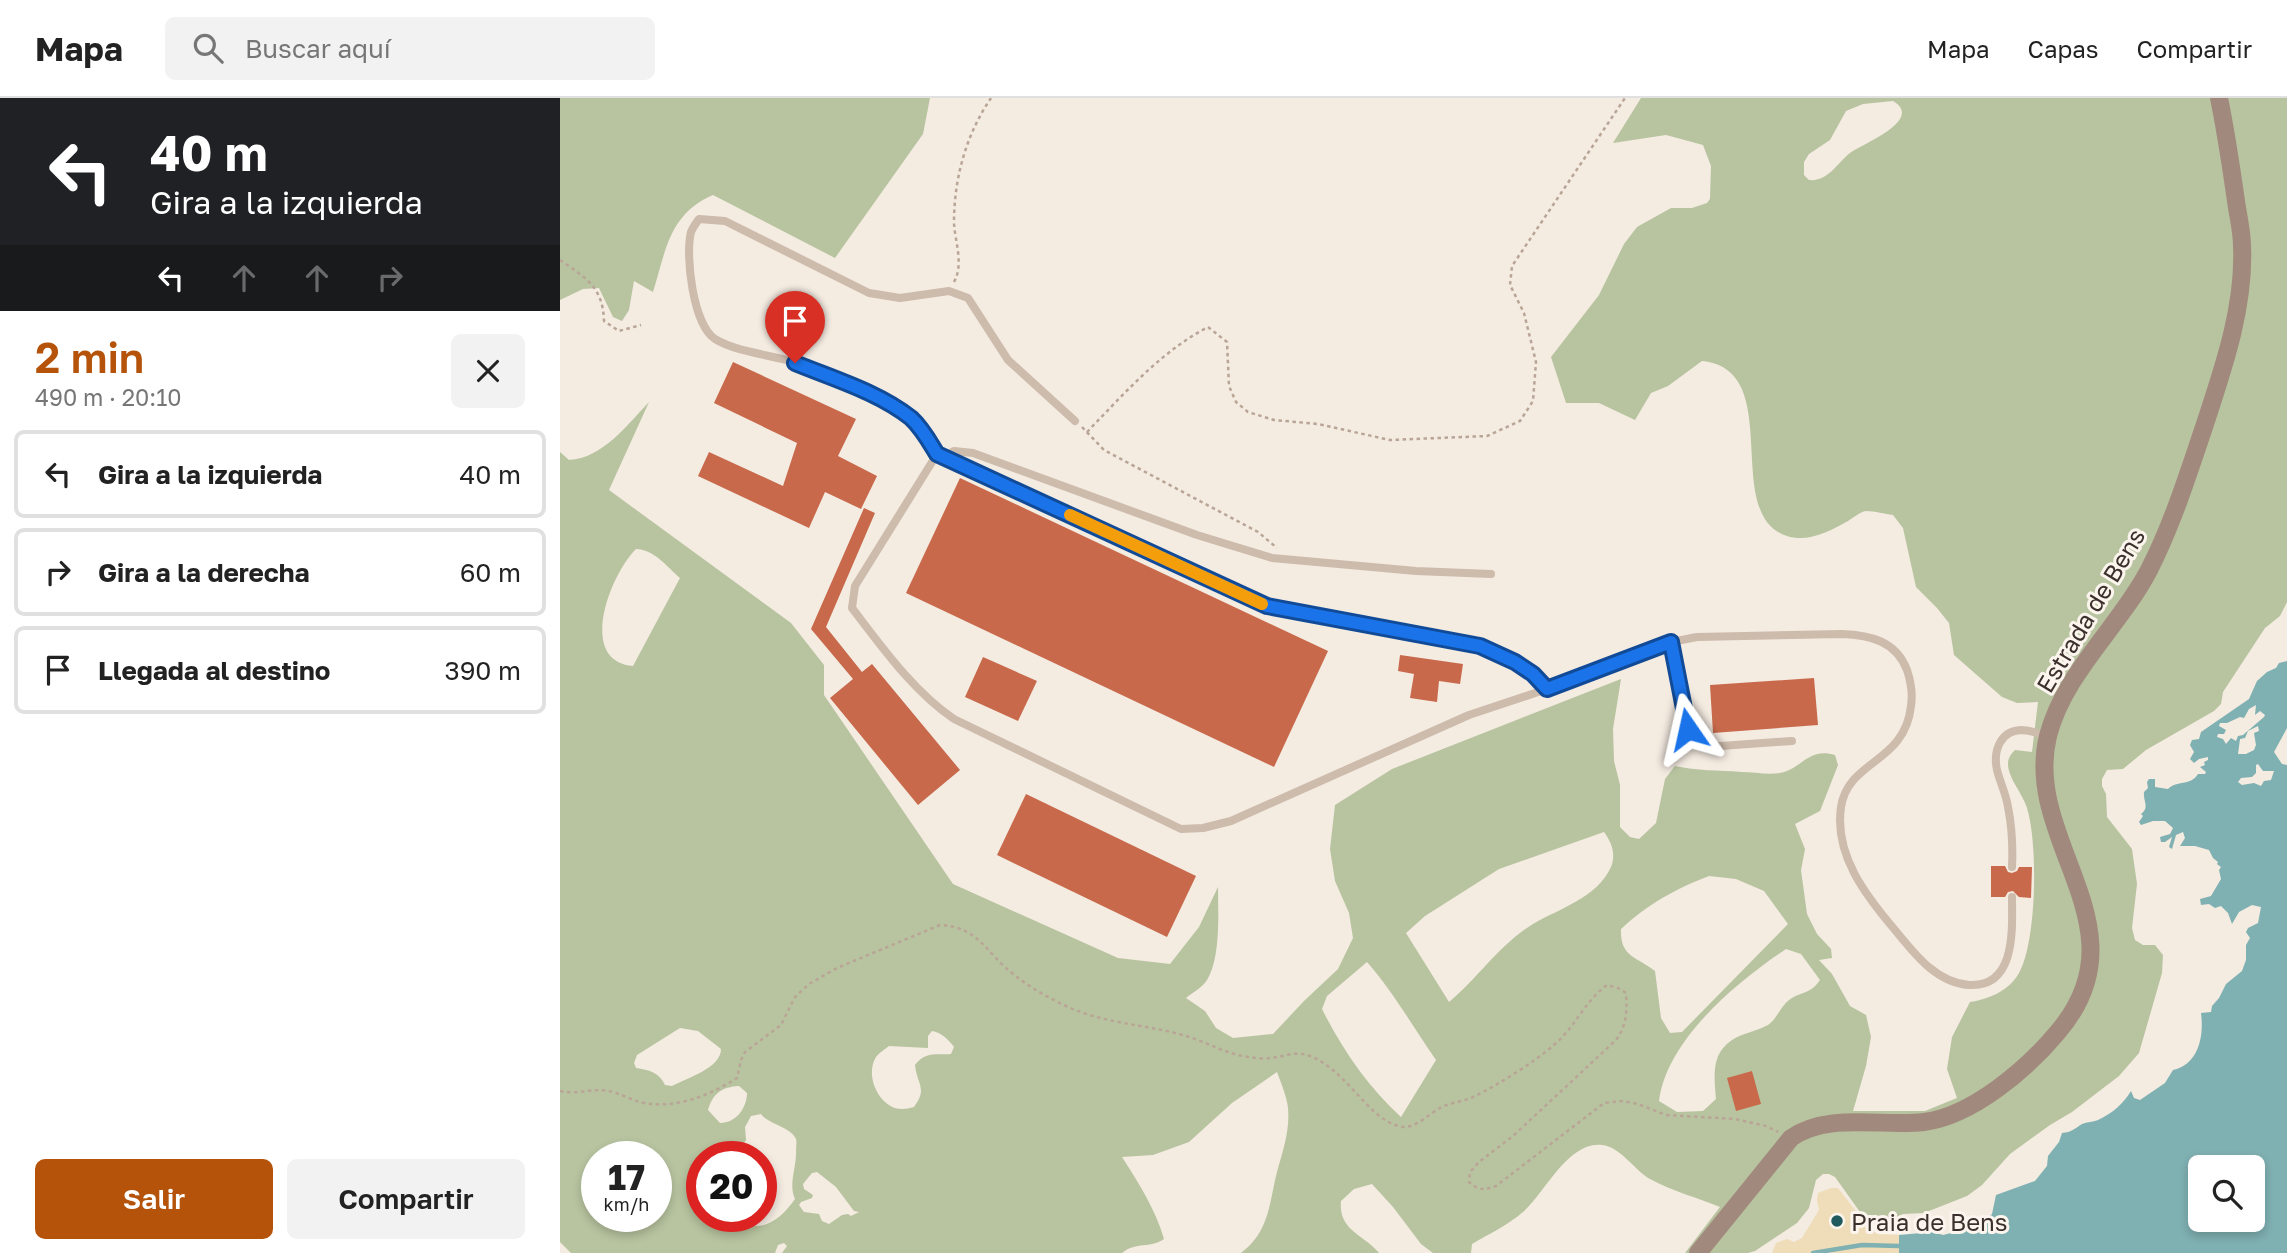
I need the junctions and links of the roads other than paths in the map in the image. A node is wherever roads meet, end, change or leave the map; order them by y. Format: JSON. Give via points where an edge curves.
{"nodes":[{"id":1,"x":2219,"y":98,"type":"edge"},
{"id":2,"x":1077,"y":423,"type":"road end"},
{"id":3,"x":941,"y":456,"type":"junction"},
{"id":4,"x":1491,"y":574,"type":"dead end"},
{"id":5,"x":1671,"y":642,"type":"junction"},
{"id":6,"x":1547,"y":689,"type":"junction"},
{"id":7,"x":2048,"y":736,"type":"junction"},
{"id":8,"x":1792,"y":741,"type":"dead end"},
{"id":9,"x":2012,"y":866,"type":"dead end"},
{"id":10,"x":2012,"y":897,"type":"dead end"},
{"id":11,"x":1698,"y":1253,"type":"edge"}],
"edges":[{"from":1,"to":7,"type":"street","name":"Estrada de Bens","via":[[2242,246],[2238,301],[2220,376],[2184,487],[2149,570],[2063,698]]},
{"from":2,"to":3,"type":"lane","via":[[1008,360],[968,298],[950,291],[900,298],[869,293],[724,221],[699,219],[689,244],[696,304],[713,338],[795,363],[883,400],[911,419]]},
{"from":3,"to":4,"type":"lane","via":[[954,451],[973,453],[1272,558]]},
{"from":3,"to":6,"type":"lane","via":[[1267,606],[1480,646],[1515,662]]},
{"from":3,"to":6,"type":"lane","via":[[855,586],[852,608],[917,687],[954,719],[1181,829],[1231,821],[1469,715]]},
{"from":5,"to":6,"type":"lane"},
{"from":5,"to":8,"type":"lane","via":[[1688,729],[1707,747]]},
{"from":5,"to":10,"type":"lane","via":[[1697,637],[1859,635],[1893,648],[1911,681],[1910,720],[1902,738],[1850,785],[1841,805],[1840,830],[1854,875],[1882,915],[1934,972],[1972,985],[1999,973],[2009,956]]},
{"from":7,"to":9,"type":"lane","via":[[2010,732],[2000,741],[1996,755],[2008,804]]},
{"from":7,"to":11,"type":"street","name":"Estrada de Bens","via":[[2044,777],[2057,830],[2086,908],[2092,941],[2088,974],[2077,1004],[2033,1057],[1988,1095],[1949,1117],[1804,1129],[1791,1138]]}]}
